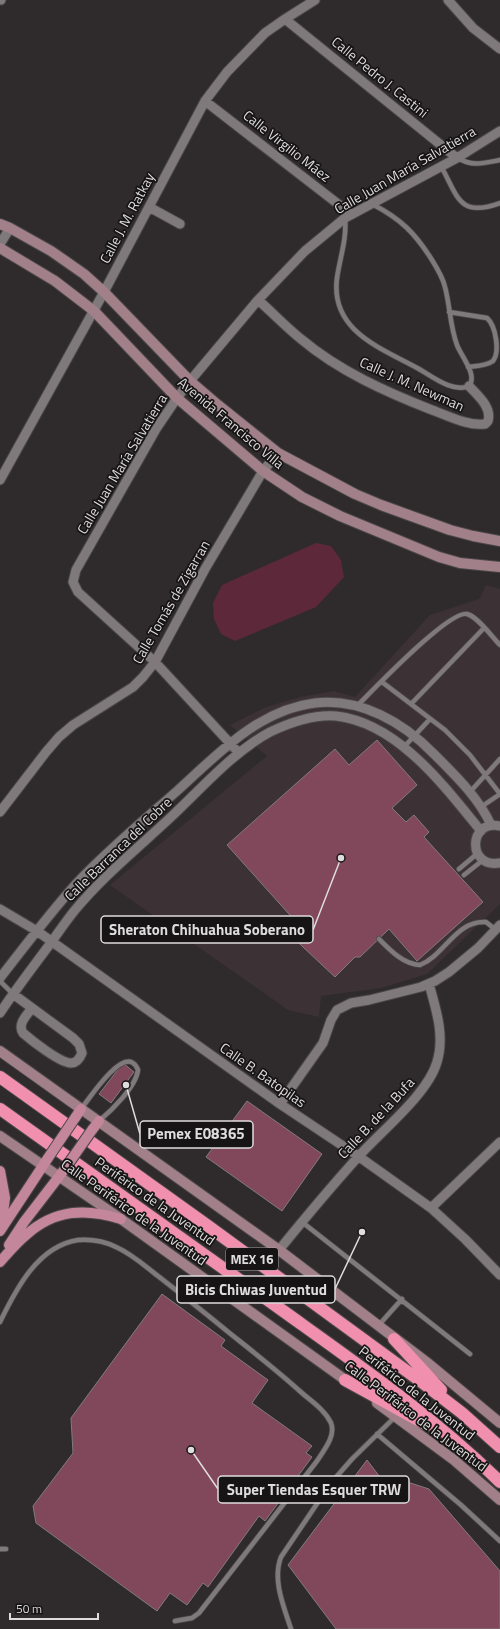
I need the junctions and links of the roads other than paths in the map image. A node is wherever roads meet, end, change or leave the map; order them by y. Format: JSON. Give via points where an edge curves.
{"nodes":[{"id":1,"x":315,"y":0,"type":"edge"},
{"id":2,"x":448,"y":0,"type":"edge"},
{"id":3,"x":285,"y":19,"type":"junction"},
{"id":4,"x":500,"y":49,"type":"edge"},
{"id":5,"x":205,"y":101,"type":"junction"},
{"id":6,"x":500,"y":131,"type":"edge"},
{"id":7,"x":457,"y":158,"type":"junction"},
{"id":8,"x":500,"y":160,"type":"edge"},
{"id":9,"x":441,"y":166,"type":"junction"},
{"id":10,"x":371,"y":203,"type":"junction"},
{"id":11,"x":500,"y":203,"type":"edge"},
{"id":12,"x":149,"y":207,"type":"junction"},
{"id":13,"x":348,"y":216,"type":"junction"},
{"id":14,"x":0,"y":224,"type":"edge"},
{"id":15,"x":180,"y":224,"type":"dead end"},
{"id":16,"x":10,"y":228,"type":"junction"},
{"id":17,"x":0,"y":244,"type":"edge"},
{"id":18,"x":0,"y":248,"type":"edge"},
{"id":19,"x":104,"y":292,"type":"junction"},
{"id":20,"x":258,"y":300,"type":"junction"},
{"id":21,"x":94,"y":311,"type":"junction"},
{"id":22,"x":449,"y":312,"type":"junction"},
{"id":23,"x":468,"y":367,"type":"junction"},
{"id":24,"x":190,"y":380,"type":"junction"},
{"id":25,"x":469,"y":386,"type":"junction"},
{"id":26,"x":177,"y":398,"type":"junction"},
{"id":27,"x":278,"y":453,"type":"junction"},
{"id":28,"x":263,"y":471,"type":"junction"},
{"id":29,"x":0,"y":480,"type":"edge"},
{"id":30,"x":500,"y":541,"type":"edge"},
{"id":31,"x":500,"y":567,"type":"edge"},
{"id":32,"x":484,"y":628,"type":"junction"},
{"id":33,"x":500,"y":645,"type":"edge"},
{"id":34,"x":154,"y":662,"type":"junction"},
{"id":35,"x":382,"y":682,"type":"junction"},
{"id":36,"x":411,"y":704,"type":"junction"},
{"id":37,"x":302,"y":706,"type":"junction"},
{"id":38,"x":357,"y":706,"type":"junction"},
{"id":39,"x":305,"y":718,"type":"junction"},
{"id":40,"x":430,"y":719,"type":"junction"},
{"id":41,"x":414,"y":735,"type":"junction"},
{"id":42,"x":230,"y":744,"type":"junction"},
{"id":43,"x":404,"y":747,"type":"junction"},
{"id":44,"x":239,"y":753,"type":"junction"},
{"id":45,"x":500,"y":759,"type":"edge"},
{"id":46,"x":487,"y":775,"type":"junction"},
{"id":47,"x":469,"y":793,"type":"junction"},
{"id":48,"x":500,"y":794,"type":"edge"},
{"id":49,"x":481,"y":807,"type":"junction"},
{"id":50,"x":0,"y":812,"type":"edge"},
{"id":51,"x":496,"y":825,"type":"edge"},
{"id":52,"x":481,"y":831,"type":"junction"},
{"id":53,"x":480,"y":857,"type":"junction"},
{"id":54,"x":100,"y":860,"type":"junction"},
{"id":55,"x":500,"y":863,"type":"edge"},
{"id":56,"x":459,"y":869,"type":"dead end"},
{"id":57,"x":112,"y":871,"type":"junction"},
{"id":58,"x":464,"y":875,"type":"dead end"},
{"id":59,"x":0,"y":909,"type":"edge"},
{"id":60,"x":498,"y":927,"type":"edge"},
{"id":61,"x":37,"y":931,"type":"junction"},
{"id":62,"x":378,"y":939,"type":"dead end"},
{"id":63,"x":51,"y":942,"type":"junction"},
{"id":64,"x":0,"y":980,"type":"edge"},
{"id":65,"x":429,"y":984,"type":"junction"},
{"id":66,"x":13,"y":994,"type":"junction"},
{"id":67,"x":32,"y":1008,"type":"junction"},
{"id":68,"x":0,"y":1013,"type":"edge"},
{"id":69,"x":0,"y":1050,"type":"edge"},
{"id":70,"x":0,"y":1077,"type":"edge"},
{"id":71,"x":280,"y":1104,"type":"junction"},
{"id":72,"x":0,"y":1109,"type":"edge"},
{"id":73,"x":82,"y":1109,"type":"junction"},
{"id":74,"x":99,"y":1121,"type":"junction"},
{"id":75,"x":0,"y":1136,"type":"edge"},
{"id":76,"x":500,"y":1142,"type":"edge"},
{"id":77,"x":358,"y":1156,"type":"junction"},
{"id":78,"x":45,"y":1161,"type":"junction"},
{"id":79,"x":0,"y":1171,"type":"edge"},
{"id":80,"x":62,"y":1173,"type":"junction"},
{"id":81,"x":431,"y":1208,"type":"junction"},
{"id":82,"x":121,"y":1218,"type":"junction"},
{"id":83,"x":302,"y":1222,"type":"junction"},
{"id":84,"x":0,"y":1231,"type":"edge"},
{"id":85,"x":279,"y":1250,"type":"junction"},
{"id":86,"x":0,"y":1261,"type":"edge"},
{"id":87,"x":500,"y":1276,"type":"edge"},
{"id":88,"x":402,"y":1299,"type":"junction"},
{"id":89,"x":0,"y":1322,"type":"edge"},
{"id":90,"x":378,"y":1326,"type":"junction"},
{"id":91,"x":394,"y":1338,"type":"junction"},
{"id":92,"x":470,"y":1354,"type":"dead end"},
{"id":93,"x":345,"y":1380,"type":"junction"},
{"id":94,"x":462,"y":1413,"type":"junction"},
{"id":95,"x":396,"y":1416,"type":"junction"},
{"id":96,"x":500,"y":1424,"type":"edge"},
{"id":97,"x":377,"y":1434,"type":"junction"},
{"id":98,"x":452,"y":1439,"type":"junction"},
{"id":99,"x":500,"y":1447,"type":"edge"},
{"id":100,"x":500,"y":1482,"type":"edge"},
{"id":101,"x":500,"y":1500,"type":"edge"},
{"id":102,"x":500,"y":1541,"type":"edge"},
{"id":103,"x":0,"y":1549,"type":"edge"},
{"id":104,"x":6,"y":1549,"type":"dead end"},
{"id":105,"x":175,"y":1621,"type":"dead end"},
{"id":106,"x":291,"y":1629,"type":"edge"}],
"edges":[{"from":1,"to":3,"type":"street","name":"Calle J. M. Ratkay"},
{"from":2,"to":4,"type":"street","via":[[473,28]]},
{"from":3,"to":5,"type":"street","name":"Calle J. M. Ratkay","via":[[246,52]]},
{"from":3,"to":7,"type":"street","name":"Calle Pedro J. Castini"},
{"from":5,"to":12,"type":"street","name":"Calle J. M. Ratkay"},
{"from":5,"to":13,"type":"street","name":"Calle Virgilio Máez"},
{"from":6,"to":7,"type":"street","name":"Calle Juan María Salvatierra"},
{"from":7,"to":8,"type":"lane","via":[[473,164]]},
{"from":7,"to":9,"type":"street","name":"Calle Juan María Salvatierra"},
{"from":9,"to":10,"type":"street","name":"Calle Juan María Salvatierra"},
{"from":9,"to":11,"type":"lane","via":[[461,202],[468,208],[476,209]]},
{"from":10,"to":13,"type":"street","name":"Calle Juan María Salvatierra"},
{"from":10,"to":22,"type":"lane","via":[[401,221],[417,237],[442,279]]},
{"from":12,"to":15,"type":"street"},
{"from":12,"to":19,"type":"street","name":"Calle J. M. Ratkay"},
{"from":13,"to":20,"type":"street","name":"Calle Juan María Salvatierra","via":[[305,252]]},
{"from":13,"to":25,"type":"lane","via":[[336,287],[339,309],[350,326],[373,344],[444,383],[459,388]]},
{"from":14,"to":16,"type":"main road","name":"Avenida Francisco Villa"},
{"from":16,"to":17,"type":"street"},
{"from":16,"to":19,"type":"main road","name":"Avenida Francisco Villa","via":[[52,251]]},
{"from":18,"to":21,"type":"main road","name":"Avenida Francisco Villa","via":[[55,281]]},
{"from":19,"to":21,"type":"street","name":"Calle J. M. Ratkay"},
{"from":19,"to":24,"type":"main road","name":"Avenida Francisco Villa"},
{"from":20,"to":24,"type":"street","name":"Calle Juan María Salvatierra"},
{"from":20,"to":25,"type":"street","name":"Calle J. M. Newman","via":[[302,340],[347,370],[428,408],[466,422],[485,424],[488,421],[485,404]]},
{"from":21,"to":26,"type":"main road","name":"Avenida Francisco Villa"},
{"from":21,"to":29,"type":"street","name":"Calle J. M. Ratkay"},
{"from":22,"to":23,"type":"lane","via":[[456,344]]},
{"from":22,"to":23,"type":"lane","via":[[487,318],[491,321],[496,334],[496,358],[489,363]]},
{"from":23,"to":25,"type":"lane","via":[[472,379]]},
{"from":24,"to":26,"type":"street","name":"Calle Juan María Salvatierra"},
{"from":24,"to":27,"type":"main road","name":"Avenida Francisco Villa"},
{"from":26,"to":28,"type":"main road","name":"Avenida Francisco Villa"},
{"from":26,"to":34,"type":"street","name":"Calle Juan María Salvatierra","via":[[156,429],[76,570],[73,582],[78,592]]},
{"from":27,"to":28,"type":"street","name":"Calle Tomás de Zigarran"},
{"from":27,"to":30,"type":"main road","name":"Avenida Francisco Villa","via":[[381,505],[450,530]]},
{"from":28,"to":31,"type":"main road","name":"Avenida Francisco Villa","via":[[340,516],[439,557]]},
{"from":28,"to":34,"type":"street","name":"Calle Tomás de Zigarran"},
{"from":32,"to":33,"type":"lane"},
{"from":32,"to":35,"type":"lane","via":[[466,614],[454,617],[415,649]]},
{"from":32,"to":36,"type":"lane"},
{"from":34,"to":42,"type":"street","name":"Calle Juan María Salvatierra"},
{"from":34,"to":50,"type":"street","name":"Calle Tomás de Zigarran","via":[[132,687],[59,737]]},
{"from":35,"to":36,"type":"lane"},
{"from":35,"to":38,"type":"lane"},
{"from":36,"to":40,"type":"lane"},
{"from":37,"to":38,"type":"street","name":"Calle Barranca del Cobre","via":[[330,703]]},
{"from":37,"to":39,"type":"street"},
{"from":37,"to":42,"type":"street","name":"Calle Barranca del Cobre","via":[[266,719]]},
{"from":38,"to":41,"type":"street","name":"Calle Barranca del Cobre","via":[[380,714]]},
{"from":39,"to":43,"type":"street","name":"Calle Barranca del Cobre","via":[[320,715],[351,719],[377,730]]},
{"from":39,"to":44,"type":"street","name":"Calle Barranca del Cobre","via":[[270,733]]},
{"from":40,"to":41,"type":"lane"},
{"from":40,"to":46,"type":"lane","via":[[446,730]]},
{"from":41,"to":43,"type":"lane"},
{"from":41,"to":47,"type":"street","name":"Calle Barranca del Cobre"},
{"from":42,"to":44,"type":"street","name":"Calle Juan María Salvatierra"},
{"from":42,"to":54,"type":"street","name":"Calle Barranca del Cobre"},
{"from":43,"to":52,"type":"street","name":"Calle Barranca del Cobre","via":[[454,798]]},
{"from":44,"to":57,"type":"street","name":"Calle Barranca del Cobre"},
{"from":45,"to":46,"type":"lane"},
{"from":46,"to":47,"type":"lane"},
{"from":46,"to":48,"type":"lane"},
{"from":47,"to":49,"type":"street","name":"Calle Barranca del Cobre"},
{"from":48,"to":49,"type":"lane"},
{"from":49,"to":51,"type":"street","name":"Calle Barranca del Cobre"},
{"from":51,"to":52,"type":"street"},
{"from":52,"to":53,"type":"street","via":[[476,840]]},
{"from":53,"to":55,"type":"street","via":[[493,864]]},
{"from":53,"to":56,"type":"lane"},
{"from":53,"to":58,"type":"lane"},
{"from":54,"to":57,"type":"street"},
{"from":54,"to":61,"type":"street","name":"Calle Barranca del Cobre","via":[[76,884]]},
{"from":57,"to":63,"type":"street","name":"Calle Barranca del Cobre","via":[[75,909]]},
{"from":59,"to":61,"type":"street","name":"Calle B. Batopilas"},
{"from":60,"to":62,"type":"lane","via":[[486,922],[473,924],[454,936],[432,959],[420,965],[408,963]]},
{"from":60,"to":65,"type":"street","via":[[464,960]]},
{"from":61,"to":63,"type":"street","name":"Calle B. Batopilas"},
{"from":61,"to":64,"type":"street","name":"Calle Barranca del Cobre"},
{"from":63,"to":66,"type":"street","name":"Calle Barranca del Cobre"},
{"from":63,"to":71,"type":"street","name":"Calle B. Batopilas"},
{"from":64,"to":66,"type":"lane"},
{"from":65,"to":71,"type":"street","via":[[350,1003],[337,1010],[323,1043]]},
{"from":65,"to":77,"type":"street","name":"Calle B. de la Bufa","via":[[438,1019],[440,1046],[430,1079]]},
{"from":66,"to":67,"type":"street"},
{"from":66,"to":68,"type":"street","name":"Calle Barranca del Cobre"},
{"from":67,"to":67,"type":"street","via":[[21,1024],[23,1033],[64,1062],[77,1061],[82,1053],[79,1044]]},
{"from":69,"to":73,"type":"main road"},
{"from":70,"to":94,"type":"highway","name":"Periférico de la Juventud","number":"MEX 16"},
{"from":71,"to":77,"type":"street","name":"Calle B. Batopilas"},
{"from":72,"to":98,"type":"highway","name":"Periférico de la Juventud","number":"MEX 16","via":[[336,1349]]},
{"from":73,"to":74,"type":"main road"},
{"from":73,"to":74,"type":"lane","via":[[114,1069],[125,1061],[133,1063],[138,1070],[136,1078],[116,1107]]},
{"from":73,"to":78,"type":"main road","bridge":true},
{"from":74,"to":80,"type":"main road","bridge":true},
{"from":74,"to":85,"type":"main road"},
{"from":75,"to":78,"type":"main road","name":"Calle Periférico de la Juventud"},
{"from":76,"to":81,"type":"street"},
{"from":77,"to":81,"type":"street","name":"Calle B. Batopilas"},
{"from":77,"to":83,"type":"street","name":"Calle B. de la Bufa"},
{"from":78,"to":80,"type":"main road","name":"Calle Periférico de la Juventud"},
{"from":78,"to":84,"type":"main road"},
{"from":79,"to":84,"type":"main road","via":[[4,1198]]},
{"from":80,"to":82,"type":"main road","name":"Calle Periférico de la Juventud"},
{"from":80,"to":86,"type":"main road","via":[[24,1222]]},
{"from":81,"to":87,"type":"street","name":"Calle B. Batopilas"},
{"from":82,"to":86,"type":"main road","via":[[89,1211],[58,1216],[36,1226]]},
{"from":82,"to":93,"type":"main road","name":"Calle Periférico de la Juventud"},
{"from":83,"to":85,"type":"street","name":"Calle B. de la Bufa"},
{"from":83,"to":88,"type":"lane"},
{"from":85,"to":90,"type":"main road"},
{"from":88,"to":90,"type":"lane"},
{"from":88,"to":92,"type":"lane"},
{"from":89,"to":105,"type":"lane","via":[[28,1273],[50,1252],[68,1242],[91,1239],[103,1241],[135,1258],[194,1304],[282,1375],[318,1407],[330,1422],[331,1437],[317,1461],[199,1613],[192,1618]]},
{"from":90,"to":91,"type":"main road"},
{"from":91,"to":94,"type":"highway"},
{"from":91,"to":96,"type":"main road"},
{"from":93,"to":95,"type":"main road","name":"Calle Periférico de la Juventud"},
{"from":93,"to":98,"type":"highway"},
{"from":94,"to":99,"type":"highway","name":"Periférico de la Juventud","number":"MEX 16"},
{"from":95,"to":97,"type":"lane"},
{"from":95,"to":101,"type":"main road","name":"Calle Periférico de la Juventud","via":[[454,1460]]},
{"from":97,"to":102,"type":"lane"},
{"from":97,"to":106,"type":"lane","via":[[331,1483],[281,1557],[278,1565],[278,1582]]},
{"from":98,"to":100,"type":"highway","name":"Periférico de la Juventud","number":"MEX 16"},
{"from":103,"to":104,"type":"lane"}]}
